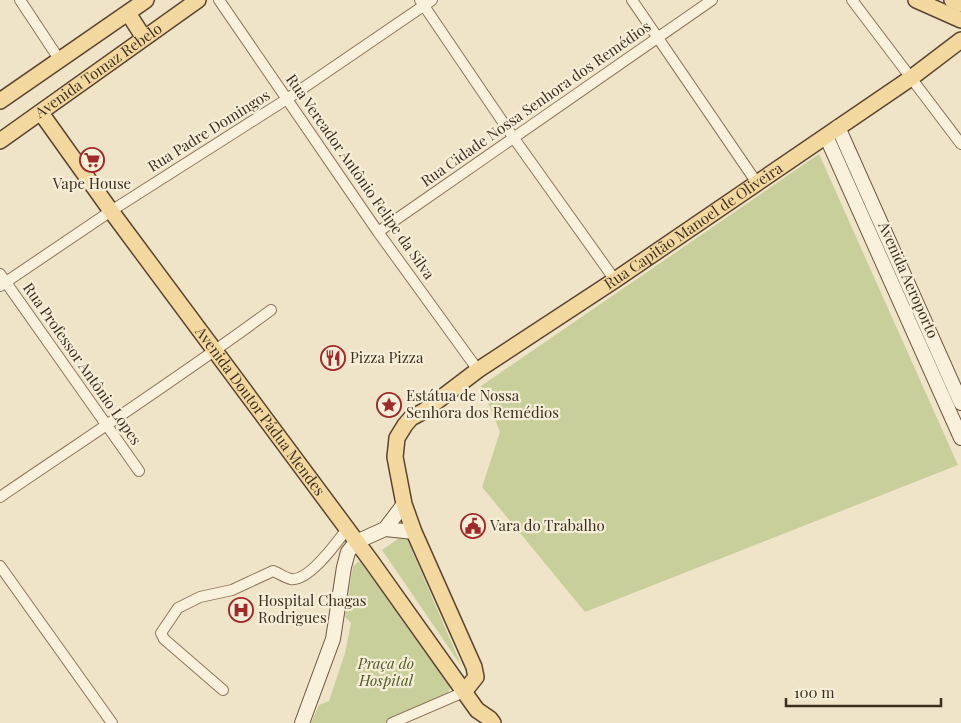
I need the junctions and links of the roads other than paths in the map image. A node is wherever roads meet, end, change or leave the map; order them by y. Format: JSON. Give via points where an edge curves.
{"nodes":[{"id":1,"x":20,"y":0,"type":"edge"},
{"id":2,"x":146,"y":0,"type":"edge"},
{"id":3,"x":198,"y":0,"type":"edge"},
{"id":4,"x":219,"y":0,"type":"edge"},
{"id":5,"x":632,"y":0,"type":"edge"},
{"id":6,"x":712,"y":0,"type":"edge"},
{"id":7,"x":852,"y":0,"type":"edge"},
{"id":8,"x":916,"y":0,"type":"edge"},
{"id":9,"x":952,"y":0,"type":"edge"},
{"id":10,"x":425,"y":2,"type":"edge"},
{"id":11,"x":961,"y":4,"type":"edge"},
{"id":12,"x":128,"y":12,"type":"junction"},
{"id":13,"x":961,"y":20,"type":"edge"},
{"id":14,"x":144,"y":38,"type":"junction"},
{"id":15,"x":658,"y":38,"type":"junction"},
{"id":16,"x":961,"y":40,"type":"edge"},
{"id":17,"x":59,"y":59,"type":"junction"},
{"id":18,"x":911,"y":78,"type":"junction"},
{"id":19,"x":287,"y":99,"type":"junction"},
{"id":20,"x":0,"y":101,"type":"edge"},
{"id":21,"x":41,"y":113,"type":"junction"},
{"id":22,"x":838,"y":127,"type":"junction"},
{"id":23,"x":826,"y":136,"type":"junction"},
{"id":24,"x":512,"y":137,"type":"junction"},
{"id":25,"x":0,"y":141,"type":"edge"},
{"id":26,"x":961,"y":144,"type":"edge"},
{"id":27,"x":757,"y":183,"type":"junction"},
{"id":28,"x":112,"y":211,"type":"junction"},
{"id":29,"x":378,"y":232,"type":"junction"},
{"id":30,"x":2,"y":280,"type":"edge"},
{"id":31,"x":615,"y":280,"type":"junction"},
{"id":32,"x":271,"y":310,"type":"dead end"},
{"id":33,"x":216,"y":351,"type":"junction"},
{"id":34,"x":478,"y":370,"type":"junction"},
{"id":35,"x":961,"y":402,"type":"edge"},
{"id":36,"x":107,"y":426,"type":"junction"},
{"id":37,"x":961,"y":438,"type":"edge"},
{"id":38,"x":139,"y":471,"type":"dead end"},
{"id":39,"x":0,"y":497,"type":"edge"},
{"id":40,"x":404,"y":504,"type":"junction"},
{"id":41,"x":347,"y":529,"type":"junction"},
{"id":42,"x":385,"y":529,"type":"junction"},
{"id":43,"x":414,"y":532,"type":"junction"},
{"id":44,"x":356,"y":542,"type":"junction"},
{"id":45,"x":0,"y":566,"type":"edge"},
{"id":46,"x":223,"y":690,"type":"dead end"},
{"id":47,"x":464,"y":692,"type":"junction"},
{"id":48,"x":484,"y":719,"type":"edge"},
{"id":49,"x":112,"y":723,"type":"edge"},
{"id":50,"x":302,"y":723,"type":"edge"},
{"id":51,"x":392,"y":723,"type":"edge"}],
"edges":[{"from":1,"to":17,"type":"street"},
{"from":2,"to":12,"type":"main road","name":"Avenida Tomaz Rebelo"},
{"from":3,"to":14,"type":"main road","name":"Avenida Tomaz Rebelo"},
{"from":4,"to":19,"type":"street","name":"Rua Vereador Antônio Felipe da Silva"},
{"from":5,"to":15,"type":"street"},
{"from":6,"to":15,"type":"street","name":"Rua Cidade Nossa Senhora dos Remédios"},
{"from":7,"to":18,"type":"street"},
{"from":8,"to":13,"type":"main road"},
{"from":9,"to":11,"type":"main road"},
{"from":10,"to":19,"type":"street","name":"Rua Padre Domingos"},
{"from":10,"to":24,"type":"street"},
{"from":12,"to":14,"type":"main road"},
{"from":12,"to":17,"type":"main road","name":"Avenida Tomaz Rebelo"},
{"from":14,"to":21,"type":"main road","name":"Avenida Tomaz Rebelo"},
{"from":15,"to":24,"type":"street","name":"Rua Cidade Nossa Senhora dos Remédios"},
{"from":15,"to":27,"type":"street"},
{"from":16,"to":18,"type":"main road","name":"Rua Capitão Manoel de Oliveira"},
{"from":17,"to":20,"type":"main road","name":"Avenida Tomaz Rebelo"},
{"from":18,"to":22,"type":"main road","name":"Rua Capitão Manoel de Oliveira"},
{"from":18,"to":26,"type":"street"},
{"from":19,"to":28,"type":"street","name":"Rua Padre Domingos"},
{"from":19,"to":29,"type":"street","name":"Rua Vereador Antônio Felipe da Silva"},
{"from":21,"to":25,"type":"main road","name":"Avenida Tomaz Rebelo"},
{"from":21,"to":28,"type":"main road","name":"Avenida Doutor Pádua Mendes"},
{"from":22,"to":23,"type":"main road","name":"Rua Capitão Manoel de Oliveira"},
{"from":22,"to":35,"type":"street","name":"Avenida Aeroporto"},
{"from":23,"to":27,"type":"main road","name":"Rua Capitão Manoel de Oliveira"},
{"from":23,"to":37,"type":"street","name":"Avenida Aeroporto"},
{"from":24,"to":29,"type":"street","name":"Rua Cidade Nossa Senhora dos Remédios"},
{"from":24,"to":31,"type":"street"},
{"from":27,"to":31,"type":"main road","name":"Rua Capitão Manoel de Oliveira"},
{"from":28,"to":30,"type":"street","name":"Rua Padre Domingos"},
{"from":28,"to":33,"type":"main road","name":"Avenida Doutor Pádua Mendes"},
{"from":29,"to":34,"type":"street","name":"Rua Vereador Antônio Felipe da Silva"},
{"from":30,"to":36,"type":"street","name":"Rua Professor Antônio Lopes"},
{"from":31,"to":34,"type":"main road","name":"Rua Capitão Manoel de Oliveira"},
{"from":32,"to":33,"type":"street"},
{"from":33,"to":36,"type":"street"},
{"from":33,"to":41,"type":"main road","name":"Avenida Doutor Pádua Mendes"},
{"from":34,"to":40,"type":"main road","name":"Rua Capitão Manoel de Oliveira","via":[[424,411],[395,457]]},
{"from":36,"to":38,"type":"street","name":"Rua Professor Antônio Lopes"},
{"from":36,"to":39,"type":"street"},
{"from":40,"to":42,"type":"street"},
{"from":40,"to":43,"type":"main road"},
{"from":41,"to":44,"type":"main road","name":"Avenida Doutor Pádua Mendes"},
{"from":41,"to":46,"type":"street","via":[[320,564],[299,578],[292,579],[273,571],[232,590],[200,597],[178,608],[161,633],[164,639]]},
{"from":42,"to":43,"type":"street"},
{"from":42,"to":44,"type":"street"},
{"from":43,"to":47,"type":"main road","via":[[474,667],[476,677]]},
{"from":44,"to":47,"type":"main road","name":"Avenida Doutor Pádua Mendes"},
{"from":44,"to":50,"type":"street","via":[[346,558],[333,639]]},
{"from":45,"to":49,"type":"street"},
{"from":47,"to":48,"type":"main road","name":"Avenida Doutor Pádua Mendes"},
{"from":47,"to":51,"type":"street"}]}
